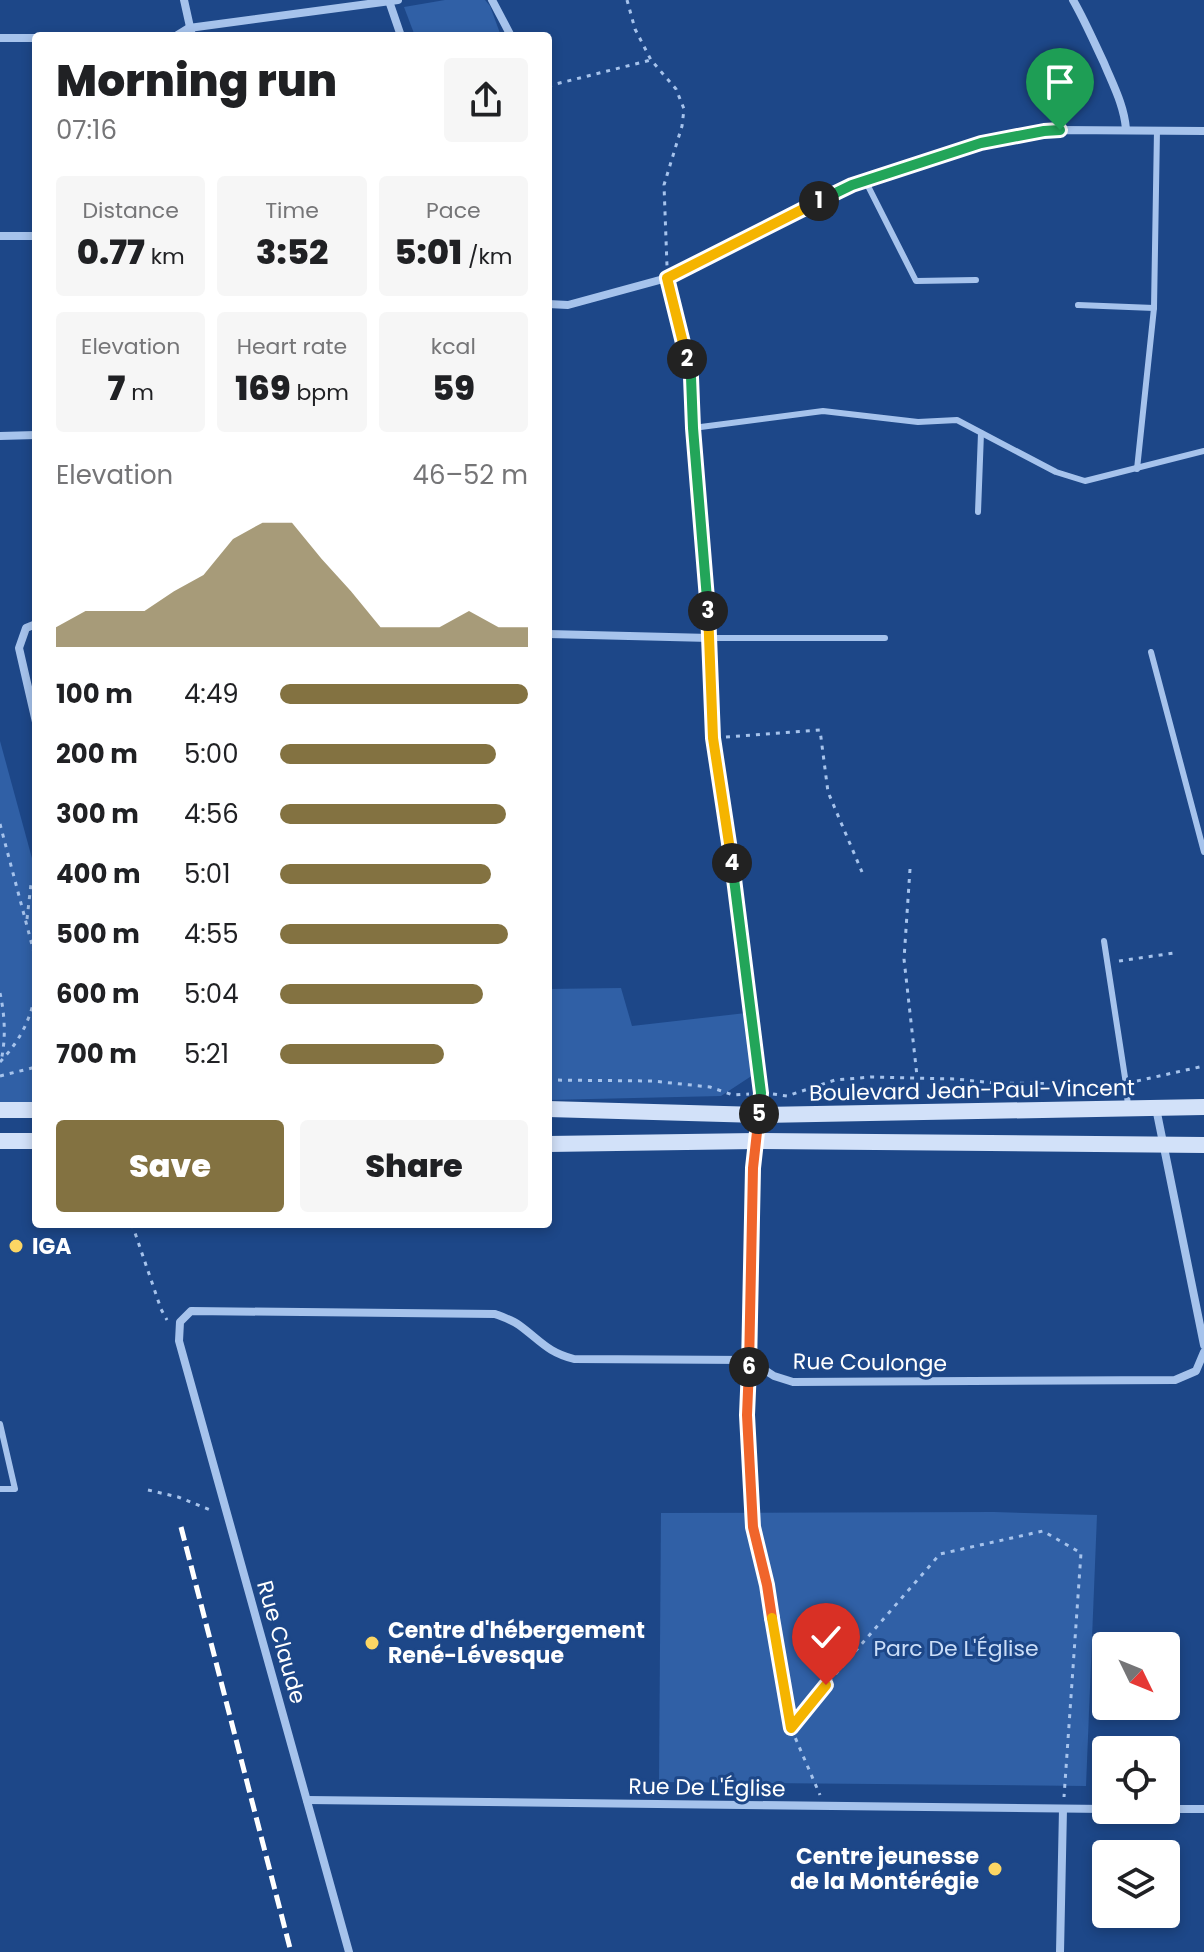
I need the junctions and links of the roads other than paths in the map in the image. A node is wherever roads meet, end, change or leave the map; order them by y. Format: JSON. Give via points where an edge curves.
{"nodes":[{"id":1,"x":184,"y":0,"type":"edge"},
{"id":2,"x":492,"y":0,"type":"edge"},
{"id":3,"x":1073,"y":0,"type":"edge"},
{"id":4,"x":394,"y":1,"type":"edge"},
{"id":5,"x":191,"y":32,"type":"edge"},
{"id":6,"x":400,"y":32,"type":"edge"},
{"id":7,"x":509,"y":32,"type":"edge"},
{"id":8,"x":0,"y":38,"type":"edge"},
{"id":9,"x":32,"y":38,"type":"edge"},
{"id":10,"x":1126,"y":129,"type":"junction"},
{"id":11,"x":1157,"y":130,"type":"junction"},
{"id":12,"x":1204,"y":131,"type":"edge"},
{"id":13,"x":865,"y":180,"type":"junction"},
{"id":14,"x":0,"y":236,"type":"edge"},
{"id":15,"x":32,"y":236,"type":"edge"},
{"id":16,"x":667,"y":278,"type":"junction"},
{"id":17,"x":976,"y":280,"type":"dead end"},
{"id":18,"x":552,"y":304,"type":"edge"},
{"id":19,"x":1078,"y":305,"type":"dead end"},
{"id":20,"x":1154,"y":308,"type":"junction"},
{"id":21,"x":693,"y":428,"type":"junction"},
{"id":22,"x":981,"y":433,"type":"junction"},
{"id":23,"x":32,"y":435,"type":"edge"},
{"id":24,"x":0,"y":436,"type":"edge"},
{"id":25,"x":1204,"y":451,"type":"edge"},
{"id":26,"x":1137,"y":469,"type":"junction"},
{"id":27,"x":978,"y":512,"type":"dead end"},
{"id":28,"x":32,"y":626,"type":"edge"},
{"id":29,"x":552,"y":634,"type":"edge"},
{"id":30,"x":710,"y":638,"type":"junction"},
{"id":31,"x":885,"y":638,"type":"dead end"},
{"id":32,"x":1151,"y":652,"type":"dead end"},
{"id":33,"x":32,"y":705,"type":"edge"},
{"id":34,"x":1204,"y":852,"type":"edge"},
{"id":35,"x":1104,"y":941,"type":"dead end"},
{"id":36,"x":1204,"y":1107,"type":"edge"},
{"id":37,"x":1156,"y":1108,"type":"junction"},
{"id":38,"x":552,"y":1109,"type":"edge"},
{"id":39,"x":0,"y":1110,"type":"edge"},
{"id":40,"x":32,"y":1110,"type":"edge"},
{"id":41,"x":1128,"y":1110,"type":"junction"},
{"id":42,"x":759,"y":1115,"type":"junction"},
{"id":43,"x":0,"y":1141,"type":"edge"},
{"id":44,"x":32,"y":1141,"type":"edge"},
{"id":45,"x":755,"y":1141,"type":"junction"},
{"id":46,"x":552,"y":1144,"type":"edge"},
{"id":47,"x":1204,"y":1145,"type":"edge"},
{"id":48,"x":1162,"y":1146,"type":"junction"},
{"id":49,"x":179,"y":1341,"type":"joint"},
{"id":50,"x":1204,"y":1345,"type":"edge"},
{"id":51,"x":1204,"y":1352,"type":"edge"},
{"id":52,"x":749,"y":1360,"type":"junction"},
{"id":53,"x":0,"y":1424,"type":"edge"},
{"id":54,"x":0,"y":1489,"type":"edge"},
{"id":55,"x":307,"y":1800,"type":"junction"},
{"id":56,"x":1063,"y":1809,"type":"junction"},
{"id":57,"x":1092,"y":1809,"type":"edge"},
{"id":58,"x":1180,"y":1809,"type":"edge"},
{"id":59,"x":1204,"y":1809,"type":"edge"},
{"id":60,"x":349,"y":1952,"type":"edge"},
{"id":61,"x":1060,"y":1952,"type":"edge"}],
"edges":[{"from":1,"to":5,"type":"street"},
{"from":2,"to":7,"type":"street"},
{"from":3,"to":10,"type":"street","via":[[1119,96]]},
{"from":4,"to":5,"type":"street"},
{"from":4,"to":6,"type":"street"},
{"from":8,"to":9,"type":"street"},
{"from":10,"to":11,"type":"street"},
{"from":10,"to":13,"type":"street","via":[[1044,131],[981,143]]},
{"from":11,"to":12,"type":"street"},
{"from":11,"to":20,"type":"lane"},
{"from":13,"to":16,"type":"street"},
{"from":13,"to":17,"type":"lane","via":[[916,281]]},
{"from":14,"to":15,"type":"street"},
{"from":16,"to":18,"type":"street","via":[[568,305]]},
{"from":16,"to":21,"type":"street","via":[[691,377]]},
{"from":19,"to":20,"type":"lane"},
{"from":20,"to":26,"type":"lane"},
{"from":21,"to":22,"type":"lane","via":[[823,411],[918,422],[957,420]]},
{"from":21,"to":30,"type":"street"},
{"from":22,"to":26,"type":"lane","via":[[1085,481]]},
{"from":22,"to":27,"type":"lane"},
{"from":23,"to":24,"type":"street"},
{"from":25,"to":26,"type":"lane"},
{"from":28,"to":33,"type":"street","via":[[19,648]]},
{"from":29,"to":30,"type":"street"},
{"from":30,"to":31,"type":"lane"},
{"from":30,"to":42,"type":"street","via":[[713,738],[761,1093]]},
{"from":32,"to":34,"type":"lane"},
{"from":35,"to":41,"type":"lane"},
{"from":36,"to":37,"type":"street","name":"Boulevard Jean-Paul-Vincent"},
{"from":37,"to":41,"type":"street","name":"Boulevard Jean-Paul-Vincent"},
{"from":37,"to":48,"type":"street"},
{"from":38,"to":42,"type":"street","name":"Boulevard Jean-Paul-Vincent"},
{"from":39,"to":40,"type":"street"},
{"from":41,"to":42,"type":"street","name":"Boulevard Jean-Paul-Vincent"},
{"from":42,"to":45,"type":"street"},
{"from":43,"to":44,"type":"street"},
{"from":45,"to":46,"type":"street"},
{"from":45,"to":48,"type":"street"},
{"from":45,"to":52,"type":"street"},
{"from":47,"to":48,"type":"street"},
{"from":48,"to":50,"type":"street"},
{"from":49,"to":52,"type":"street","name":"Rue Coulonge","via":[[180,1322],[191,1311],[495,1314],[574,1359]]},
{"from":49,"to":55,"type":"street","name":"Rue Claude"},
{"from":51,"to":52,"type":"street","name":"Rue Coulonge","via":[[1196,1371],[1175,1380],[793,1382]]},
{"from":53,"to":54,"type":"lane","via":[[15,1489]]},
{"from":55,"to":56,"type":"street","name":"Rue De L'Église"},
{"from":55,"to":60,"type":"street","name":"Rue Claude"},
{"from":56,"to":57,"type":"street","name":"Rue De L'Église"},
{"from":56,"to":61,"type":"street"},
{"from":58,"to":59,"type":"street"}]}
